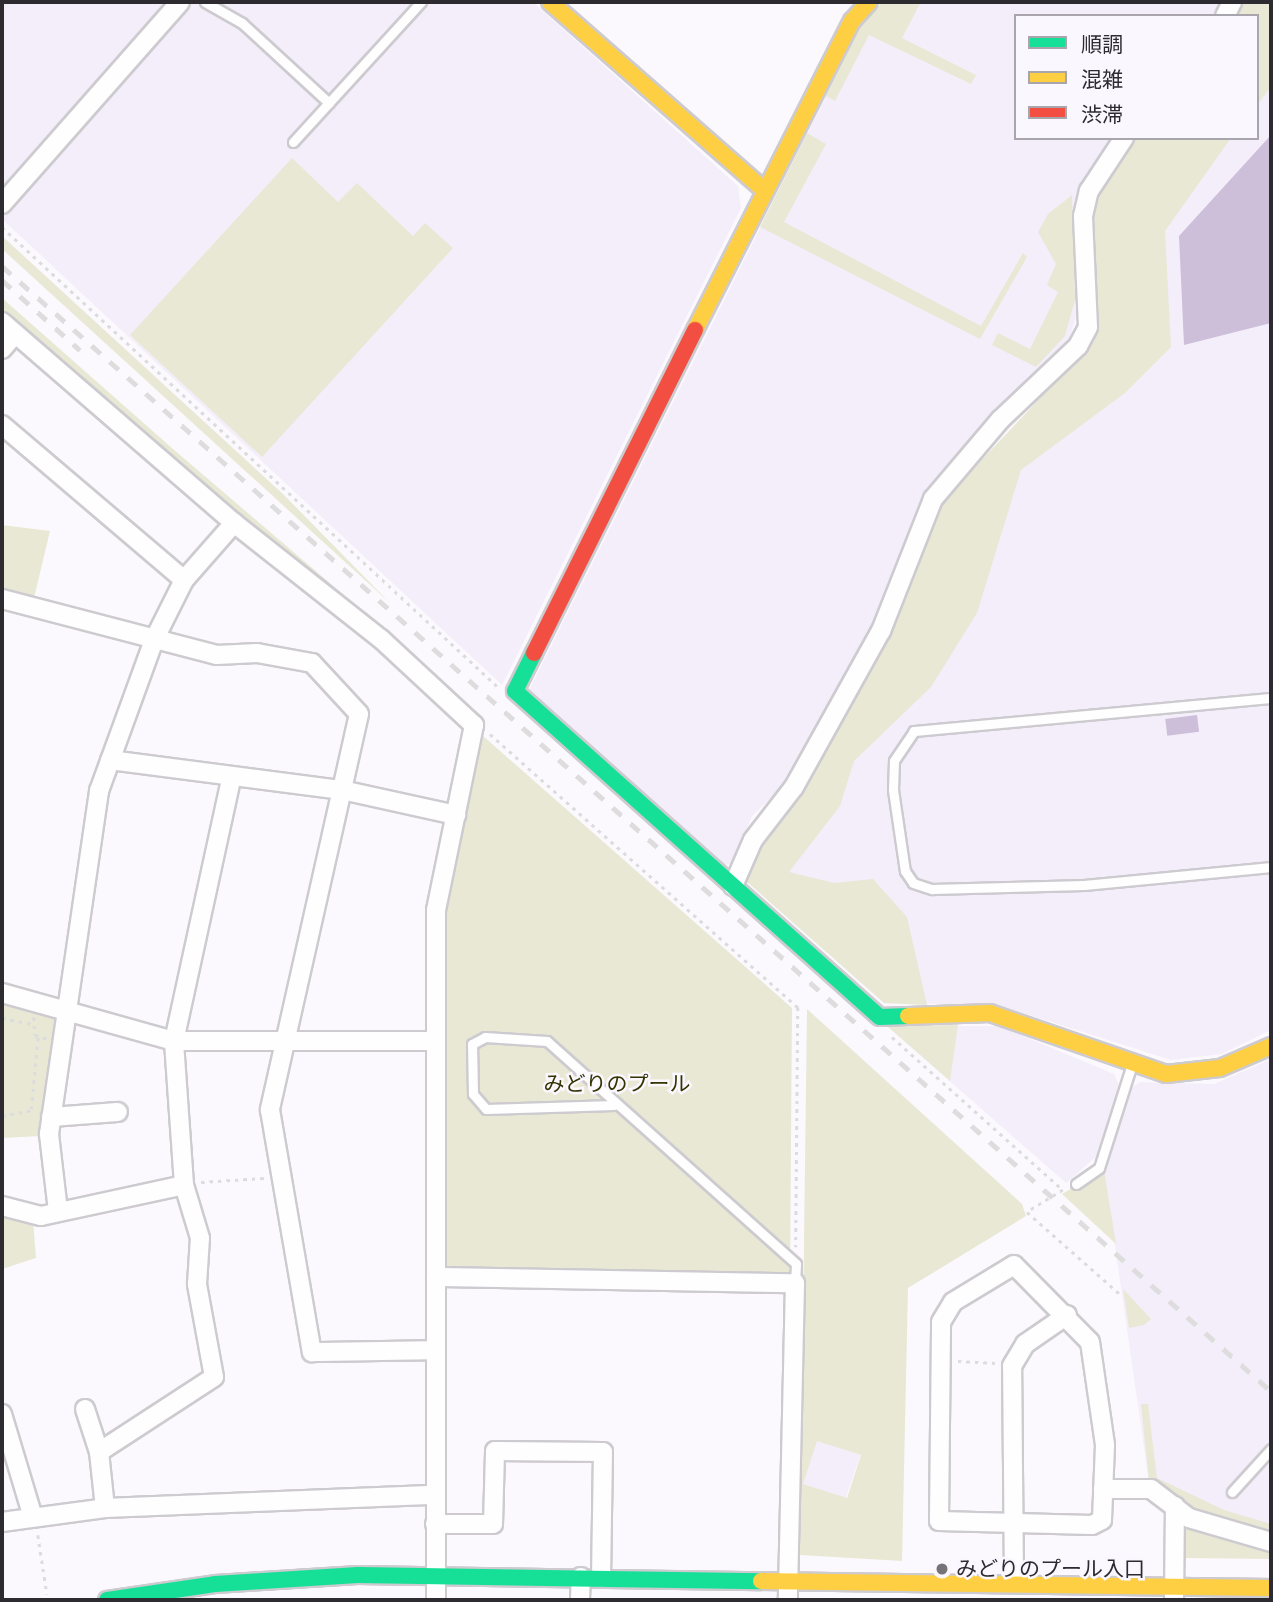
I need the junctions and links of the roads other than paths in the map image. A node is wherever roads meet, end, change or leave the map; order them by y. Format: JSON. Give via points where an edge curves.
{"nodes":[{"id":1,"x":180,"y":2,"type":"edge"},
{"id":2,"x":205,"y":2,"type":"edge"},
{"id":3,"x":421,"y":2,"type":"edge"},
{"id":4,"x":550,"y":2,"type":"edge"},
{"id":5,"x":869,"y":2,"type":"edge"},
{"id":6,"x":329,"y":103,"type":"junction"},
{"id":7,"x":1123,"y":140,"type":"edge"},
{"id":8,"x":293,"y":142,"type":"dead end"},
{"id":9,"x":765,"y":191,"type":"junction"},
{"id":10,"x":2,"y":204,"type":"edge"},
{"id":11,"x":8,"y":328,"type":"edge"},
{"id":12,"x":2,"y":349,"type":"edge"},
{"id":13,"x":2,"y":425,"type":"edge"},
{"id":14,"x":234,"y":523,"type":"junction"},
{"id":15,"x":184,"y":580,"type":"junction"},
{"id":16,"x":2,"y":599,"type":"edge"},
{"id":17,"x":154,"y":640,"type":"junction"},
{"id":18,"x":1271,"y":698,"type":"edge"},
{"id":19,"x":110,"y":760,"type":"junction"},
{"id":20,"x":232,"y":776,"type":"junction"},
{"id":21,"x":342,"y":790,"type":"junction"},
{"id":22,"x":456,"y":815,"type":"junction"},
{"id":23,"x":1271,"y":867,"type":"edge"},
{"id":24,"x":733,"y":886,"type":"junction"},
{"id":25,"x":2,"y":993,"type":"edge"},
{"id":26,"x":70,"y":1012,"type":"junction"},
{"id":27,"x":174,"y":1041,"type":"junction"},
{"id":28,"x":286,"y":1041,"type":"junction"},
{"id":29,"x":436,"y":1041,"type":"junction"},
{"id":30,"x":1271,"y":1046,"type":"edge"},
{"id":31,"x":1131,"y":1067,"type":"junction"},
{"id":32,"x":614,"y":1105,"type":"junction"},
{"id":33,"x":118,"y":1112,"type":"dead end"},
{"id":34,"x":51,"y":1117,"type":"junction"},
{"id":35,"x":1076,"y":1184,"type":"dead end"},
{"id":36,"x":184,"y":1185,"type":"junction"},
{"id":37,"x":2,"y":1206,"type":"edge"},
{"id":38,"x":58,"y":1211,"type":"junction"},
{"id":39,"x":436,"y":1277,"type":"junction"},
{"id":40,"x":795,"y":1283,"type":"junction"},
{"id":41,"x":1067,"y":1315,"type":"junction"},
{"id":42,"x":436,"y":1350,"type":"junction"},
{"id":43,"x":85,"y":1409,"type":"dead end"},
{"id":44,"x":2,"y":1414,"type":"edge"},
{"id":45,"x":1271,"y":1449,"type":"edge"},
{"id":46,"x":99,"y":1452,"type":"junction"},
{"id":47,"x":1103,"y":1489,"type":"junction"},
{"id":48,"x":1232,"y":1492,"type":"dead end"},
{"id":49,"x":435,"y":1495,"type":"junction"},
{"id":50,"x":1175,"y":1506,"type":"junction"},
{"id":51,"x":105,"y":1508,"type":"junction"},
{"id":52,"x":32,"y":1514,"type":"junction"},
{"id":53,"x":2,"y":1522,"type":"edge"},
{"id":54,"x":1014,"y":1523,"type":"junction"},
{"id":55,"x":436,"y":1524,"type":"junction"},
{"id":56,"x":1271,"y":1542,"type":"edge"},
{"id":57,"x":435,"y":1575,"type":"junction"},
{"id":58,"x":581,"y":1577,"type":"junction"},
{"id":59,"x":601,"y":1578,"type":"junction"},
{"id":60,"x":788,"y":1580,"type":"junction"},
{"id":61,"x":1014,"y":1583,"type":"junction"},
{"id":62,"x":1271,"y":1588,"type":"edge"},
{"id":63,"x":1174,"y":1593,"type":"edge"},
{"id":64,"x":107,"y":1600,"type":"edge"},
{"id":65,"x":436,"y":1600,"type":"edge"},
{"id":66,"x":580,"y":1600,"type":"edge"},
{"id":67,"x":788,"y":1600,"type":"edge"}],
"edges":[{"from":1,"to":10,"type":"street"},
{"from":2,"to":6,"type":"lane","via":[[242,23]]},
{"from":3,"to":6,"type":"lane"},
{"from":4,"to":9,"type":"street"},
{"from":5,"to":9,"type":"street","via":[[852,21]]},
{"from":6,"to":8,"type":"lane"},
{"from":7,"to":24,"type":"street","via":[[1089,191],[1083,216],[1088,327],[1078,346],[1000,420],[933,499],[881,631],[794,787],[753,840]]},
{"from":9,"to":24,"type":"street","via":[[515,691]]},
{"from":11,"to":12,"type":"street"},
{"from":11,"to":14,"type":"street"},
{"from":13,"to":15,"type":"street"},
{"from":14,"to":15,"type":"street"},
{"from":14,"to":22,"type":"street","via":[[382,639],[474,725]]},
{"from":15,"to":17,"type":"street"},
{"from":16,"to":17,"type":"street"},
{"from":17,"to":19,"type":"street"},
{"from":17,"to":21,"type":"street","via":[[217,655],[257,653],[312,663],[359,714]]},
{"from":18,"to":23,"type":"lane","via":[[914,731],[894,761],[892,790],[905,871],[913,883],[932,889],[1084,884]]},
{"from":19,"to":20,"type":"street"},
{"from":19,"to":26,"type":"street","via":[[99,792]]},
{"from":20,"to":21,"type":"street"},
{"from":20,"to":27,"type":"street"},
{"from":21,"to":22,"type":"street"},
{"from":21,"to":28,"type":"street"},
{"from":22,"to":29,"type":"street","via":[[436,910]]},
{"from":24,"to":31,"type":"street","via":[[880,1017],[990,1013]]},
{"from":25,"to":26,"type":"street"},
{"from":26,"to":27,"type":"street"},
{"from":26,"to":34,"type":"street"},
{"from":27,"to":28,"type":"street"},
{"from":27,"to":36,"type":"street"},
{"from":28,"to":29,"type":"street"},
{"from":28,"to":42,"type":"street","via":[[270,1110],[312,1352]]},
{"from":29,"to":39,"type":"street"},
{"from":30,"to":31,"type":"street","via":[[1205,1072],[1166,1074]]},
{"from":31,"to":35,"type":"lane","via":[[1099,1168]]},
{"from":32,"to":32,"type":"lane","via":[[486,1109],[473,1094],[472,1044],[485,1037],[540,1037]]},
{"from":32,"to":40,"type":"lane","via":[[796,1264]]},
{"from":33,"to":34,"type":"street"},
{"from":34,"to":38,"type":"street"},
{"from":36,"to":38,"type":"street"},
{"from":36,"to":46,"type":"street","via":[[200,1238],[197,1284],[214,1377]]},
{"from":37,"to":38,"type":"street","via":[[41,1216]]},
{"from":39,"to":40,"type":"street"},
{"from":39,"to":42,"type":"street"},
{"from":40,"to":60,"type":"street"},
{"from":41,"to":47,"type":"street","via":[[1090,1342],[1105,1445]]},
{"from":41,"to":54,"type":"street","via":[[1025,1344],[1012,1366]]},
{"from":41,"to":54,"type":"street","via":[[1014,1265],[946,1312],[939,1521]]},
{"from":42,"to":49,"type":"street"},
{"from":43,"to":46,"type":"street"},
{"from":44,"to":52,"type":"street"},
{"from":45,"to":48,"type":"lane"},
{"from":46,"to":51,"type":"street"},
{"from":47,"to":50,"type":"street","via":[[1151,1489]]},
{"from":47,"to":54,"type":"street","via":[[1102,1520],[1092,1525]]},
{"from":49,"to":51,"type":"street"},
{"from":49,"to":55,"type":"street"},
{"from":50,"to":56,"type":"street","via":[[1189,1518]]},
{"from":50,"to":63,"type":"street"},
{"from":51,"to":52,"type":"street"},
{"from":52,"to":53,"type":"street"},
{"from":54,"to":61,"type":"street"},
{"from":55,"to":57,"type":"street"},
{"from":55,"to":59,"type":"street","via":[[493,1524],[495,1451],[603,1452]]},
{"from":57,"to":58,"type":"street"},
{"from":57,"to":64,"type":"street","via":[[301,1576]]},
{"from":57,"to":65,"type":"street"},
{"from":58,"to":59,"type":"street"},
{"from":58,"to":66,"type":"street"},
{"from":59,"to":60,"type":"street"},
{"from":60,"to":61,"type":"street"},
{"from":60,"to":67,"type":"street"},
{"from":61,"to":63,"type":"street"},
{"from":62,"to":63,"type":"street"}]}
